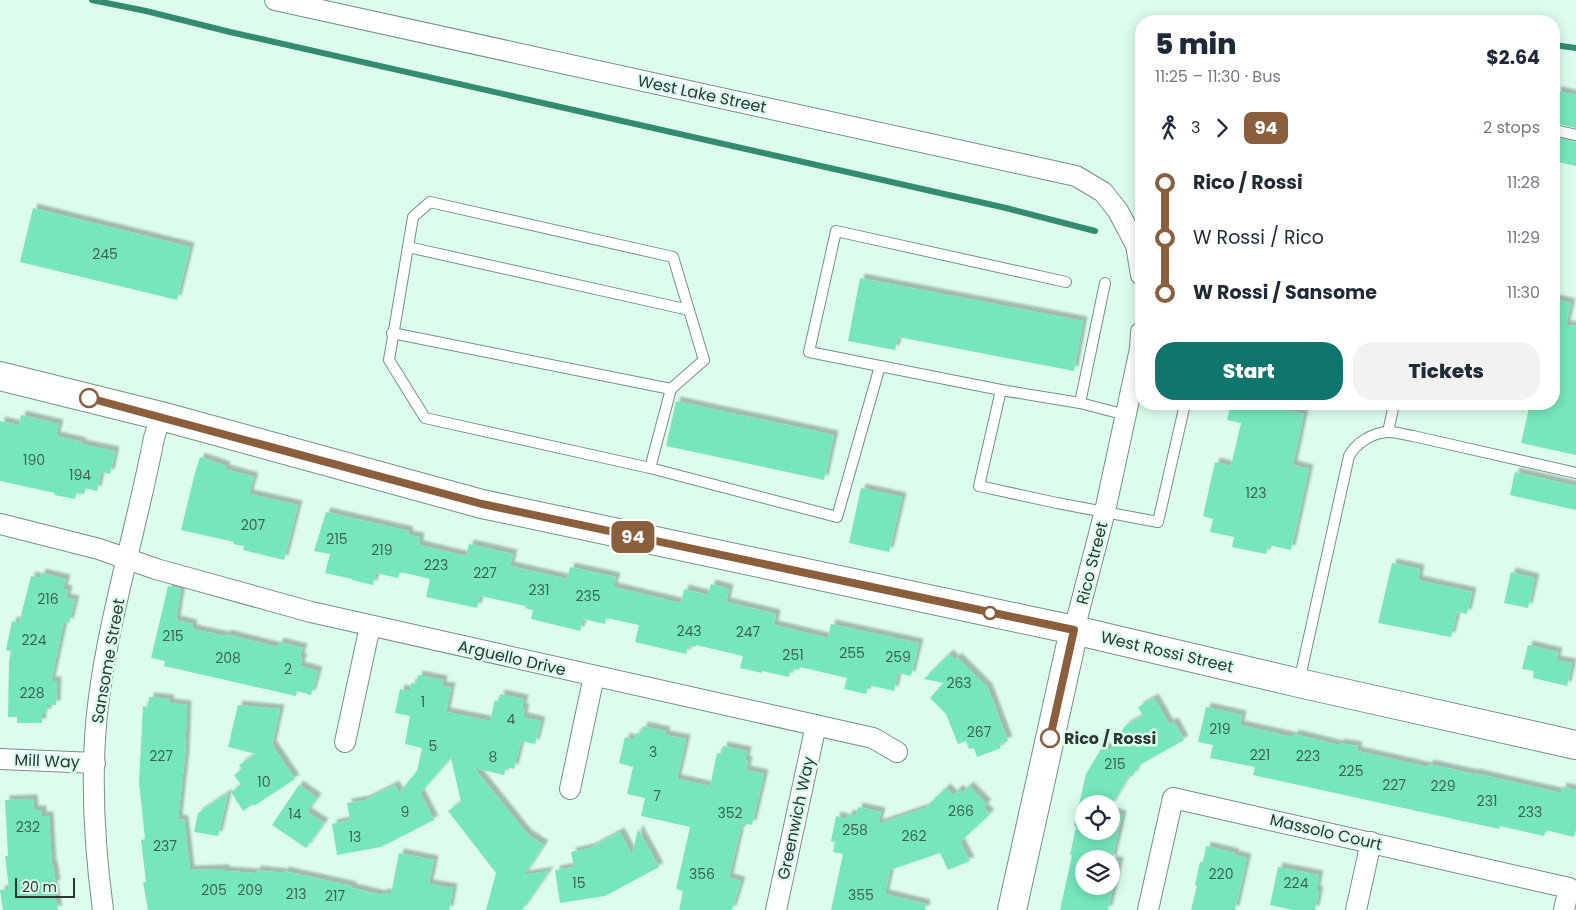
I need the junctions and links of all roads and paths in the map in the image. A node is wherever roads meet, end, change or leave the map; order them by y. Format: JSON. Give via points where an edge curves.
{"nodes":[{"id":1,"x":275,"y":0,"type":"edge"},
{"id":2,"x":1560,"y":131,"type":"edge"},
{"id":3,"x":1576,"y":134,"type":"edge"},
{"id":4,"x":1135,"y":243,"type":"edge"},
{"id":5,"x":408,"y":247,"type":"junction"},
{"id":6,"x":1066,"y":282,"type":"dead end"},
{"id":7,"x":1105,"y":283,"type":"dead end"},
{"id":8,"x":689,"y":310,"type":"junction"},
{"id":9,"x":392,"y":333,"type":"junction"},
{"id":10,"x":880,"y":366,"type":"junction"},
{"id":11,"x":1135,"y":372,"type":"edge"},
{"id":12,"x":0,"y":376,"type":"edge"},
{"id":13,"x":671,"y":389,"type":"junction"},
{"id":14,"x":1001,"y":390,"type":"junction"},
{"id":15,"x":1080,"y":403,"type":"junction"},
{"id":16,"x":1184,"y":410,"type":"edge"},
{"id":17,"x":1393,"y":410,"type":"edge"},
{"id":18,"x":1126,"y":415,"type":"junction"},
{"id":19,"x":161,"y":416,"type":"junction"},
{"id":20,"x":1388,"y":432,"type":"junction"},
{"id":21,"x":650,"y":468,"type":"junction"},
{"id":22,"x":1576,"y":473,"type":"edge"},
{"id":23,"x":1105,"y":511,"type":"junction"},
{"id":24,"x":0,"y":524,"type":"edge"},
{"id":25,"x":127,"y":560,"type":"junction"},
{"id":26,"x":370,"y":626,"type":"junction"},
{"id":27,"x":1074,"y":630,"type":"junction"},
{"id":28,"x":594,"y":676,"type":"junction"},
{"id":29,"x":1299,"y":683,"type":"junction"},
{"id":30,"x":816,"y":725,"type":"junction"},
{"id":31,"x":345,"y":742,"type":"dead end"},
{"id":32,"x":1576,"y":745,"type":"edge"},
{"id":33,"x":897,"y":752,"type":"dead end"},
{"id":34,"x":0,"y":759,"type":"edge"},
{"id":35,"x":95,"y":763,"type":"junction"},
{"id":36,"x":570,"y":789,"type":"dead end"},
{"id":37,"x":1371,"y":842,"type":"junction"},
{"id":38,"x":103,"y":910,"type":"edge"},
{"id":39,"x":776,"y":910,"type":"edge"},
{"id":40,"x":1012,"y":910,"type":"edge"},
{"id":41,"x":1148,"y":910,"type":"edge"},
{"id":42,"x":1356,"y":910,"type":"edge"},
{"id":43,"x":1564,"y":910,"type":"edge"}],
"edges":[{"from":1,"to":4,"type":"street","name":"West Lake Street","via":[[1076,176],[1102,192],[1118,211]]},
{"from":2,"to":3,"type":"lane"},
{"from":5,"to":8,"type":"lane"},
{"from":5,"to":8,"type":"lane","via":[[413,217],[430,202],[673,257]]},
{"from":5,"to":9,"type":"lane"},
{"from":6,"to":10,"type":"lane","via":[[836,230],[809,352]]},
{"from":7,"to":15,"type":"lane"},
{"from":8,"to":13,"type":"lane","via":[[704,360]]},
{"from":9,"to":13,"type":"lane"},
{"from":9,"to":21,"type":"lane","via":[[389,360],[425,418]]},
{"from":10,"to":14,"type":"lane"},
{"from":10,"to":21,"type":"lane","via":[[837,517]]},
{"from":11,"to":18,"type":"street","name":"Rico Street"},
{"from":12,"to":19,"type":"main road","name":"West Rossi Street"},
{"from":13,"to":21,"type":"lane"},
{"from":14,"to":15,"type":"lane"},
{"from":14,"to":23,"type":"lane","via":[[979,486]]},
{"from":15,"to":18,"type":"lane"},
{"from":16,"to":23,"type":"lane","via":[[1158,522]]},
{"from":17,"to":20,"type":"lane"},
{"from":18,"to":23,"type":"street","name":"Rico Street"},
{"from":19,"to":25,"type":"street","name":"Sansome Street"},
{"from":19,"to":27,"type":"main road","name":"West Rossi Street","via":[[482,504]]},
{"from":20,"to":22,"type":"lane"},
{"from":20,"to":29,"type":"lane","via":[[1353,447],[1349,456]]},
{"from":23,"to":27,"type":"street","name":"Rico Street"},
{"from":24,"to":25,"type":"street","name":"Arguello Drive","via":[[99,549]]},
{"from":25,"to":26,"type":"street","name":"Arguello Drive"},
{"from":25,"to":35,"type":"street","name":"Sansome Street","via":[[103,671]]},
{"from":26,"to":28,"type":"street","name":"Arguello Drive"},
{"from":26,"to":31,"type":"street"},
{"from":27,"to":29,"type":"main road","name":"West Rossi Street"},
{"from":27,"to":40,"type":"main road","name":"Rico Street"},
{"from":28,"to":30,"type":"street","name":"Arguello Drive"},
{"from":28,"to":36,"type":"street"},
{"from":29,"to":32,"type":"main road","name":"West Rossi Street"},
{"from":30,"to":33,"type":"street","name":"Arguello Drive","via":[[873,738]]},
{"from":30,"to":39,"type":"street","name":"Greenwich Way"},
{"from":34,"to":35,"type":"street","name":"Mill Way"},
{"from":35,"to":38,"type":"street","name":"Sansome Street","via":[[96,856]]},
{"from":37,"to":41,"type":"street","name":"Massolo Court","via":[[1173,798]]},
{"from":37,"to":42,"type":"street"},
{"from":37,"to":43,"type":"street","name":"Massolo Court","via":[[1569,888]]}]}
